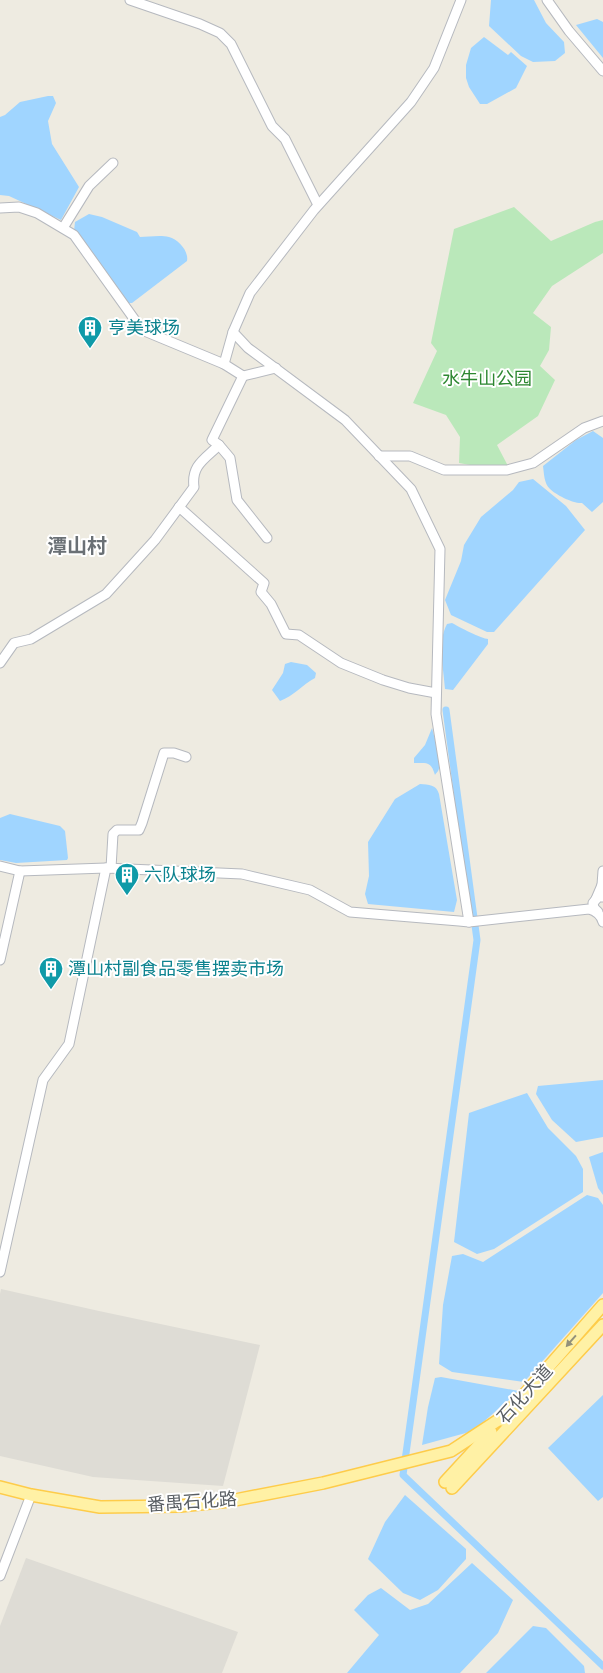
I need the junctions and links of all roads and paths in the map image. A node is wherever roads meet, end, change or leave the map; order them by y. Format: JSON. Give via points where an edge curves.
{"nodes":[{"id":1,"x":130,"y":0,"type":"edge"},
{"id":2,"x":461,"y":0,"type":"edge"},
{"id":3,"x":547,"y":0,"type":"edge"},
{"id":4,"x":603,"y":71,"type":"edge"},
{"id":5,"x":113,"y":163,"type":"dead end"},
{"id":6,"x":318,"y":205,"type":"junction"},
{"id":7,"x":0,"y":208,"type":"edge"},
{"id":8,"x":63,"y":228,"type":"junction"},
{"id":9,"x":233,"y":332,"type":"junction"},
{"id":10,"x":224,"y":364,"type":"junction"},
{"id":11,"x":276,"y":368,"type":"junction"},
{"id":12,"x":243,"y":376,"type":"junction"},
{"id":13,"x":603,"y":421,"type":"edge"},
{"id":14,"x":219,"y":445,"type":"junction"},
{"id":15,"x":379,"y":456,"type":"junction"},
{"id":16,"x":179,"y":507,"type":"junction"},
{"id":17,"x":267,"y":538,"type":"dead end"},
{"id":18,"x":0,"y":663,"type":"edge"},
{"id":19,"x":436,"y":693,"type":"junction"},
{"id":20,"x":186,"y":757,"type":"dead end"},
{"id":21,"x":0,"y":866,"type":"edge"},
{"id":22,"x":108,"y":868,"type":"junction"},
{"id":23,"x":20,"y":871,"type":"junction"},
{"id":24,"x":603,"y":871,"type":"edge"},
{"id":25,"x":602,"y":888,"type":"edge"},
{"id":26,"x":597,"y":899,"type":"edge"},
{"id":27,"x":584,"y":909,"type":"junction"},
{"id":28,"x":599,"y":912,"type":"edge"},
{"id":29,"x":469,"y":922,"type":"junction"},
{"id":30,"x":603,"y":922,"type":"edge"},
{"id":31,"x":0,"y":960,"type":"edge"},
{"id":32,"x":0,"y":1272,"type":"edge"},
{"id":33,"x":603,"y":1305,"type":"edge"},
{"id":34,"x":603,"y":1325,"type":"edge"},
{"id":35,"x":509,"y":1418,"type":"junction"},
{"id":36,"x":448,"y":1485,"type":"dead end"},
{"id":37,"x":0,"y":1487,"type":"edge"},
{"id":38,"x":31,"y":1495,"type":"junction"},
{"id":39,"x":0,"y":1576,"type":"edge"}],
"edges":[{"from":1,"to":6,"type":"street","via":[[220,32],[231,44],[272,126],[285,139]]},
{"from":2,"to":6,"type":"street","via":[[434,68],[411,102]]},
{"from":3,"to":4,"type":"street"},
{"from":5,"to":8,"type":"street","via":[[89,186]]},
{"from":6,"to":9,"type":"street","via":[[250,293]]},
{"from":7,"to":8,"type":"street","via":[[19,207]]},
{"from":8,"to":10,"type":"street","via":[[74,234],[142,330]]},
{"from":9,"to":10,"type":"street"},
{"from":9,"to":11,"type":"street","via":[[248,348]]},
{"from":10,"to":12,"type":"street"},
{"from":11,"to":12,"type":"street"},
{"from":11,"to":15,"type":"street","via":[[345,420]]},
{"from":12,"to":14,"type":"street","via":[[212,440]]},
{"from":13,"to":15,"type":"street","via":[[584,428],[533,463],[507,470],[444,470],[410,456]]},
{"from":14,"to":16,"type":"street","via":[[195,470],[194,487]]},
{"from":14,"to":17,"type":"street","via":[[230,458],[237,500]]},
{"from":15,"to":19,"type":"street","via":[[411,489],[440,549]]},
{"from":16,"to":18,"type":"street","via":[[155,540],[106,594],[31,640],[14,643]]},
{"from":16,"to":19,"type":"street","via":[[264,583],[262,592],[286,634],[299,635],[341,663],[384,680]]},
{"from":19,"to":29,"type":"street","via":[[436,714]]},
{"from":20,"to":22,"type":"street","via":[[164,753],[139,830],[117,830],[112,834]]},
{"from":21,"to":23,"type":"street"},
{"from":22,"to":23,"type":"street"},
{"from":22,"to":29,"type":"street","via":[[242,874],[310,890],[350,912]]},
{"from":22,"to":32,"type":"street","via":[[69,1044],[43,1080]]},
{"from":23,"to":31,"type":"street"},
{"from":24,"to":25,"type":"street"},
{"from":25,"to":26,"type":"street"},
{"from":26,"to":27,"type":"street"},
{"from":26,"to":28,"type":"street","via":[[593,906]]},
{"from":27,"to":28,"type":"street"},
{"from":27,"to":29,"type":"street"},
{"from":28,"to":30,"type":"street"},
{"from":33,"to":35,"type":"main road","name":"石化大道","one_way":true},
{"from":34,"to":35,"type":"main road","name":"石化大道"},
{"from":35,"to":36,"type":"main road","name":"石化大道"},
{"from":35,"to":38,"type":"main road","name":"番禺石化路","via":[[451,1451],[323,1483],[230,1501],[100,1507]]},
{"from":37,"to":38,"type":"main road","name":"番禺石化路"},
{"from":38,"to":39,"type":"street"}]}
